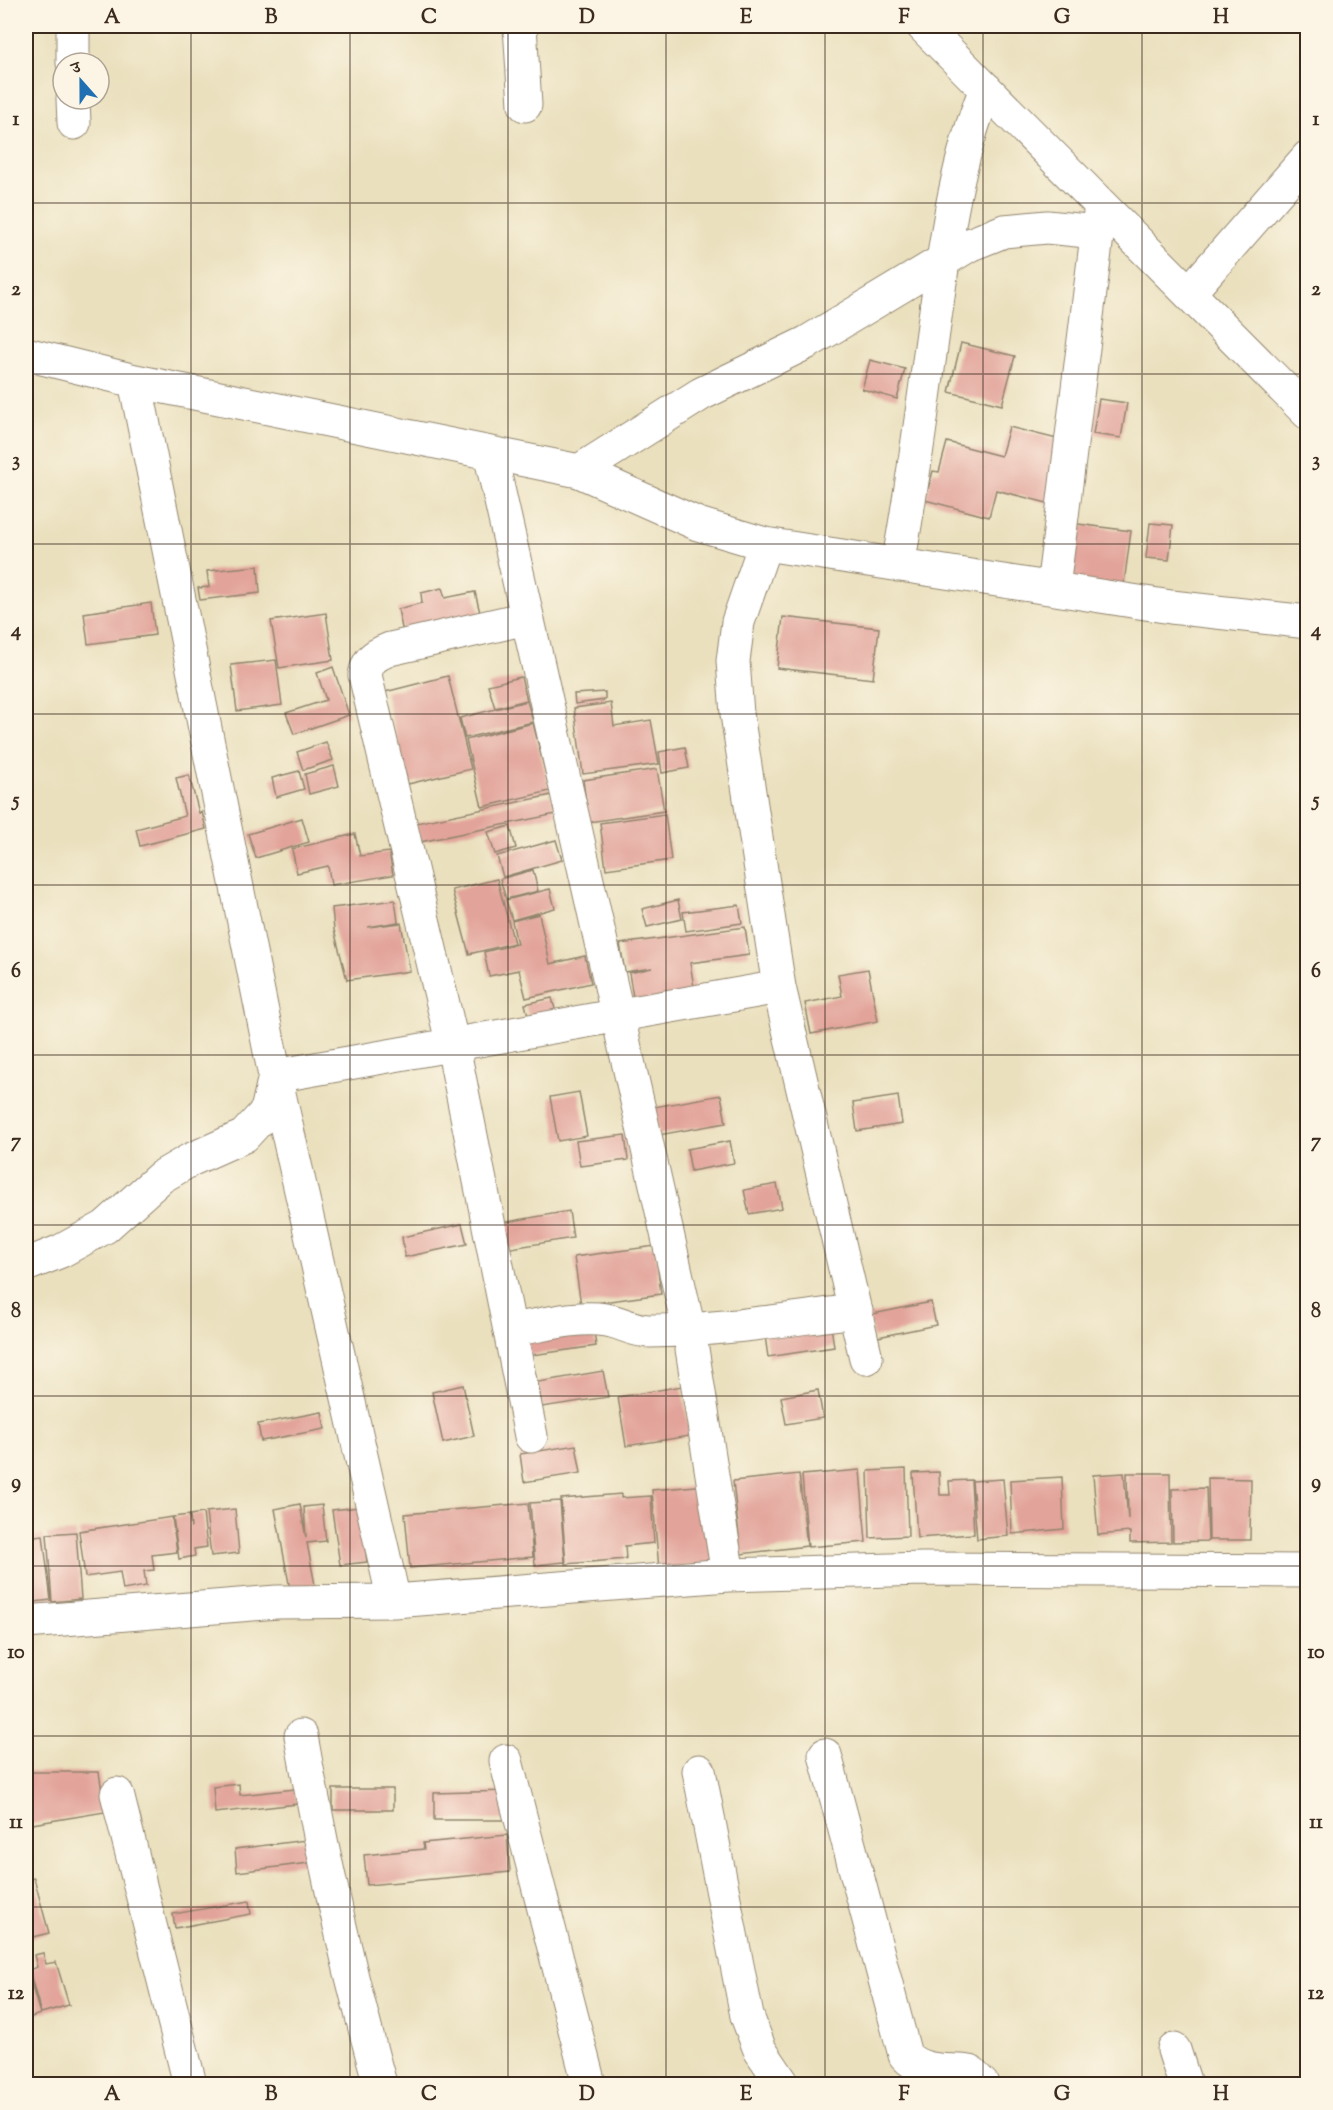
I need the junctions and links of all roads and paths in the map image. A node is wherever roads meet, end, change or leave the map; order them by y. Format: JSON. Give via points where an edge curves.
{"nodes":[{"id":1,"x":73,"y":26,"type":"edge"},
{"id":2,"x":520,"y":26,"type":"edge"},
{"id":3,"x":923,"y":26,"type":"edge"},
{"id":4,"x":73,"y":51,"type":"edge"},
{"id":5,"x":986,"y":89,"type":"junction"},
{"id":6,"x":525,"y":105,"type":"dead end"},
{"id":7,"x":1308,"y":157,"type":"edge"},
{"id":8,"x":1099,"y":218,"type":"junction"},
{"id":9,"x":943,"y":263,"type":"junction"},
{"id":10,"x":1189,"y":293,"type":"junction"},
{"id":11,"x":26,"y":354,"type":"edge"},
{"id":12,"x":135,"y":381,"type":"junction"},
{"id":13,"x":1308,"y":413,"type":"edge"},
{"id":14,"x":490,"y":453,"type":"junction"},
{"id":15,"x":579,"y":471,"type":"junction"},
{"id":16,"x":765,"y":544,"type":"junction"},
{"id":17,"x":898,"y":564,"type":"junction"},
{"id":18,"x":1053,"y":588,"type":"junction"},
{"id":19,"x":527,"y":618,"type":"junction"},
{"id":20,"x":1308,"y":622,"type":"edge"},
{"id":21,"x":779,"y":987,"type":"junction"},
{"id":22,"x":619,"y":1016,"type":"junction"},
{"id":23,"x":453,"y":1046,"type":"junction"},
{"id":24,"x":275,"y":1076,"type":"junction"},
{"id":25,"x":26,"y":1265,"type":"edge"},
{"id":26,"x":856,"y":1311,"type":"junction"},
{"id":27,"x":510,"y":1330,"type":"junction"},
{"id":28,"x":688,"y":1330,"type":"junction"},
{"id":29,"x":866,"y":1358,"type":"dead end"},
{"id":30,"x":531,"y":1437,"type":"dead end"},
{"id":31,"x":1308,"y":1571,"type":"edge"},
{"id":32,"x":728,"y":1575,"type":"junction"},
{"id":33,"x":394,"y":1601,"type":"junction"},
{"id":34,"x":26,"y":1622,"type":"edge"},
{"id":35,"x":301,"y":1736,"type":"dead end"},
{"id":36,"x":825,"y":1755,"type":"dead end"},
{"id":37,"x":506,"y":1761,"type":"dead end"},
{"id":38,"x":699,"y":1771,"type":"dead end"},
{"id":39,"x":117,"y":1794,"type":"dead end"},
{"id":40,"x":1174,"y":2050,"type":"dead end"},
{"id":41,"x":774,"y":2083,"type":"edge"},
{"id":42,"x":190,"y":2085,"type":"edge"},
{"id":43,"x":380,"y":2085,"type":"edge"},
{"id":44,"x":589,"y":2085,"type":"edge"},
{"id":45,"x":982,"y":2085,"type":"edge"},
{"id":46,"x":1185,"y":2085,"type":"edge"}],
"edges":[{"from":1,"to":4,"type":"street"},
{"from":2,"to":6,"type":"street"},
{"from":3,"to":5,"type":"street"},
{"from":5,"to":8,"type":"street"},
{"from":5,"to":9,"type":"street","via":[[970,129]]},
{"from":7,"to":10,"type":"street"},
{"from":8,"to":9,"type":"street","via":[[1004,231],[969,245]]},
{"from":8,"to":10,"type":"street"},
{"from":8,"to":18,"type":"street"},
{"from":9,"to":15,"type":"street","via":[[808,342],[701,394]]},
{"from":9,"to":17,"type":"street","via":[[915,473]]},
{"from":10,"to":13,"type":"street"},
{"from":11,"to":12,"type":"street"},
{"from":12,"to":14,"type":"street"},
{"from":12,"to":24,"type":"street"},
{"from":14,"to":15,"type":"street"},
{"from":14,"to":19,"type":"street"},
{"from":15,"to":16,"type":"street","via":[[698,524]]},
{"from":16,"to":17,"type":"street"},
{"from":16,"to":21,"type":"street","via":[[738,622],[733,661],[737,714]]},
{"from":17,"to":18,"type":"street"},
{"from":18,"to":20,"type":"street","via":[[1171,607]]},
{"from":19,"to":22,"type":"street"},
{"from":19,"to":23,"type":"street","via":[[390,649],[375,655],[367,664],[365,675]]},
{"from":21,"to":22,"type":"street"},
{"from":21,"to":26,"type":"street"},
{"from":22,"to":23,"type":"street"},
{"from":22,"to":28,"type":"street"},
{"from":23,"to":24,"type":"street"},
{"from":23,"to":27,"type":"street"},
{"from":24,"to":25,"type":"street","via":[[267,1110],[244,1136],[161,1177],[105,1227]]},
{"from":24,"to":33,"type":"street"},
{"from":26,"to":28,"type":"street"},
{"from":26,"to":29,"type":"street"},
{"from":27,"to":28,"type":"street","via":[[590,1319],[646,1331]]},
{"from":27,"to":30,"type":"street"},
{"from":28,"to":32,"type":"street"},
{"from":31,"to":32,"type":"street","via":[[922,1569]]},
{"from":32,"to":33,"type":"street"},
{"from":33,"to":34,"type":"street","via":[[277,1602]]},
{"from":35,"to":43,"type":"street","via":[[323,1857]]},
{"from":36,"to":45,"type":"street","via":[[905,2055],[924,2069],[970,2072]]},
{"from":37,"to":44,"type":"street"},
{"from":38,"to":41,"type":"street","via":[[747,2016]]},
{"from":39,"to":42,"type":"street"},
{"from":40,"to":46,"type":"street"}]}
